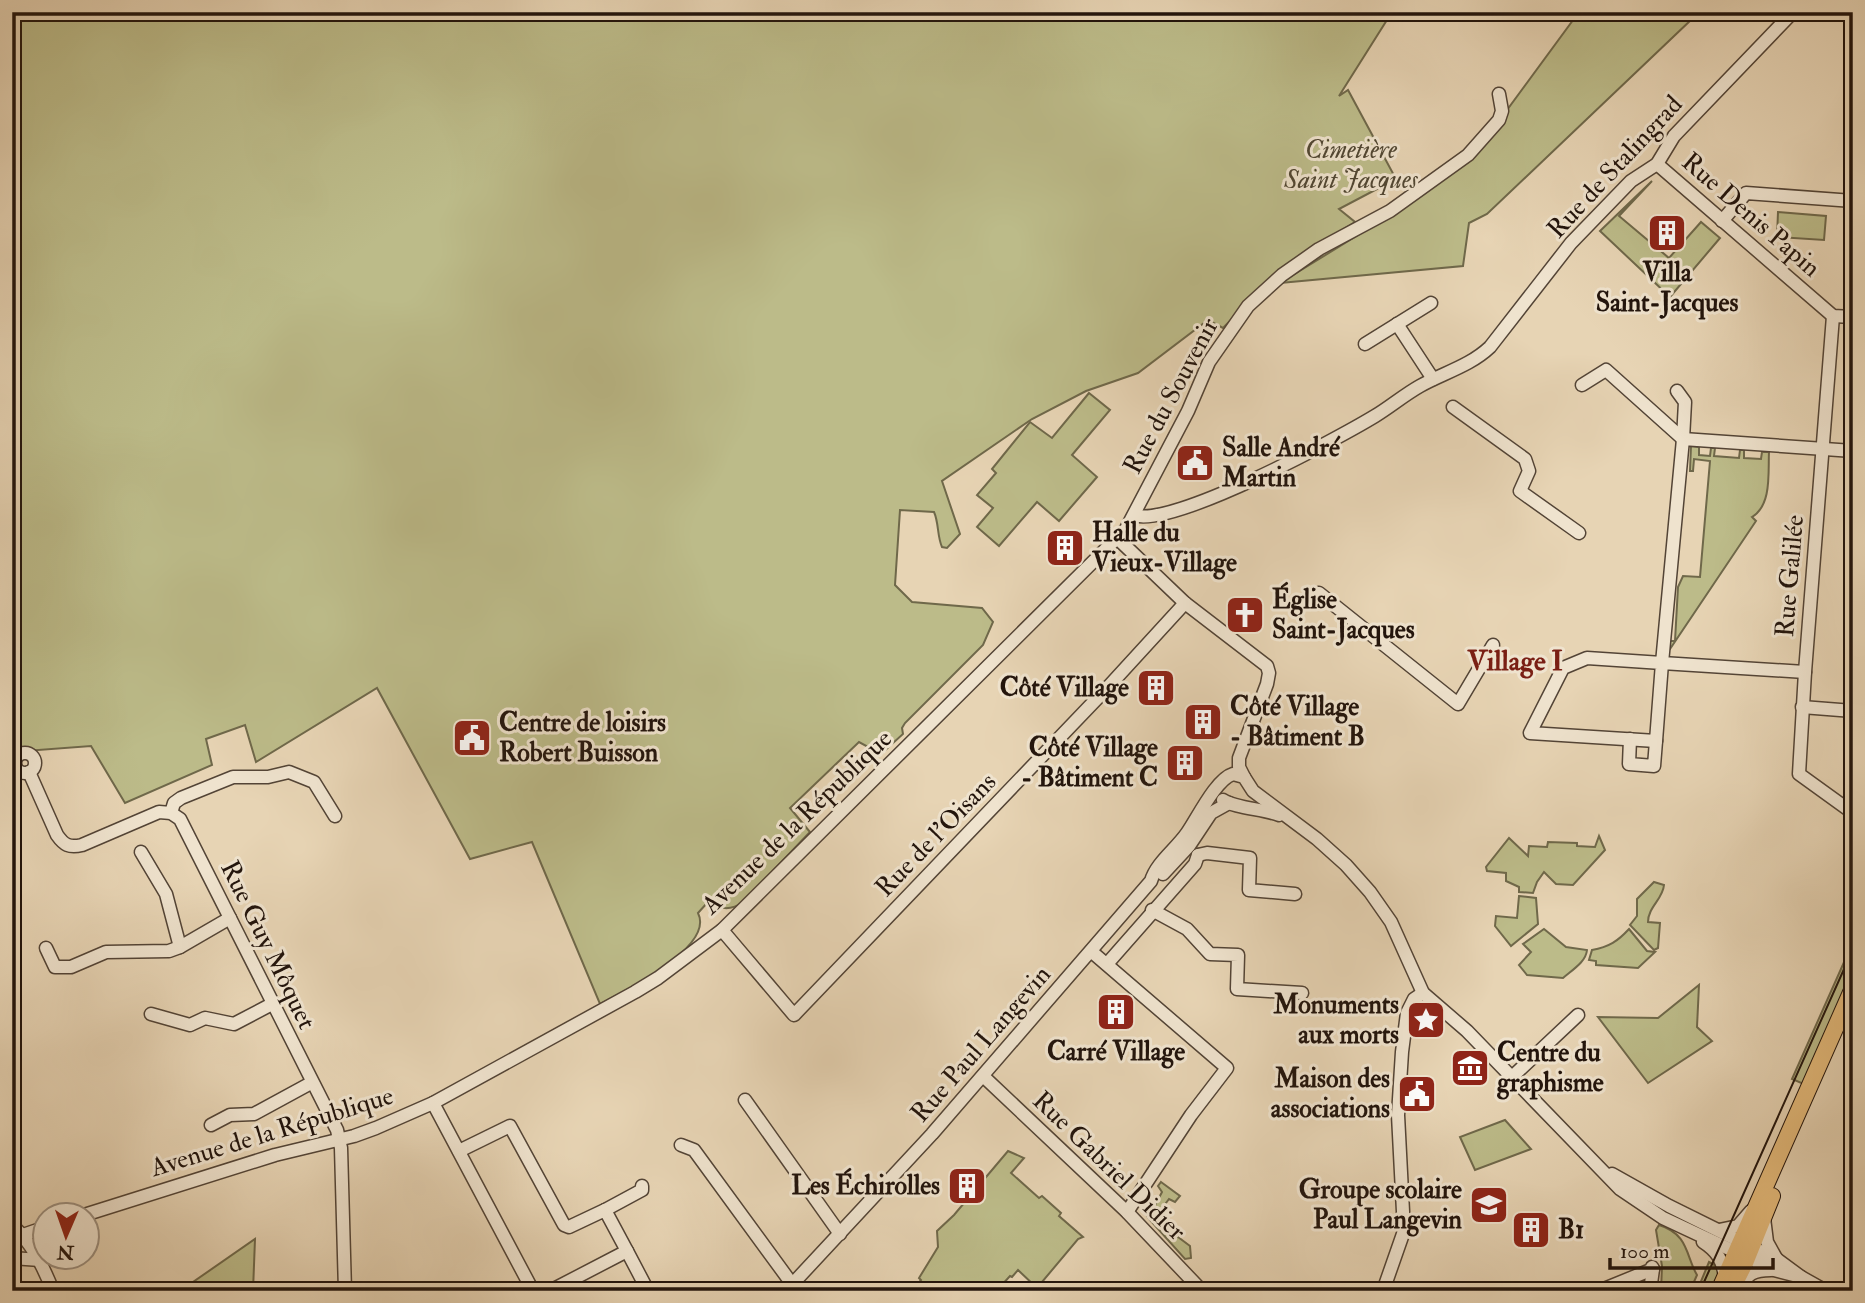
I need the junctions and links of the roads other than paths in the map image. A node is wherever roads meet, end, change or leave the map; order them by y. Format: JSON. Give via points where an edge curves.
{"nodes":[{"id":1,"x":1793,"y":12,"type":"edge"},
{"id":2,"x":1499,"y":94,"type":"dead end"},
{"id":3,"x":1657,"y":164,"type":"junction"},
{"id":4,"x":1853,"y":201,"type":"edge"},
{"id":5,"x":1722,"y":220,"type":"junction"},
{"id":6,"x":1431,"y":303,"type":"dead end"},
{"id":7,"x":1833,"y":316,"type":"junction"},
{"id":8,"x":1853,"y":317,"type":"edge"},
{"id":9,"x":1397,"y":324,"type":"junction"},
{"id":10,"x":1365,"y":344,"type":"dead end"},
{"id":11,"x":1433,"y":379,"type":"junction"},
{"id":12,"x":1582,"y":385,"type":"dead end"},
{"id":13,"x":1677,"y":391,"type":"dead end"},
{"id":14,"x":1453,"y":407,"type":"dead end"},
{"id":15,"x":1683,"y":439,"type":"junction"},
{"id":16,"x":1824,"y":449,"type":"junction"},
{"id":17,"x":1853,"y":451,"type":"edge"},
{"id":18,"x":1134,"y":515,"type":"junction"},
{"id":19,"x":1579,"y":533,"type":"dead end"},
{"id":20,"x":1117,"y":538,"type":"junction"},
{"id":21,"x":1319,"y":593,"type":"dead end"},
{"id":22,"x":1185,"y":603,"type":"junction"},
{"id":23,"x":1493,"y":645,"type":"dead end"},
{"id":24,"x":1662,"y":663,"type":"junction"},
{"id":25,"x":1805,"y":672,"type":"junction"},
{"id":26,"x":1802,"y":706,"type":"junction"},
{"id":27,"x":1853,"y":711,"type":"edge"},
{"id":28,"x":1630,"y":739,"type":"junction"},
{"id":29,"x":1656,"y":741,"type":"junction"},
{"id":30,"x":1243,"y":744,"type":"junction"},
{"id":31,"x":29,"y":772,"type":"dead end"},
{"id":32,"x":1246,"y":780,"type":"junction"},
{"id":33,"x":1221,"y":781,"type":"junction"},
{"id":34,"x":1233,"y":804,"type":"junction"},
{"id":35,"x":172,"y":813,"type":"junction"},
{"id":36,"x":1853,"y":813,"type":"edge"},
{"id":37,"x":335,"y":816,"type":"dead end"},
{"id":38,"x":1289,"y":819,"type":"junction"},
{"id":39,"x":1190,"y":846,"type":"junction"},
{"id":40,"x":141,"y":852,"type":"dead end"},
{"id":41,"x":1295,"y":894,"type":"dead end"},
{"id":42,"x":1152,"y":910,"type":"junction"},
{"id":43,"x":230,"y":918,"type":"junction"},
{"id":44,"x":722,"y":930,"type":"junction"},
{"id":45,"x":180,"y":947,"type":"junction"},
{"id":46,"x":46,"y":948,"type":"dead end"},
{"id":47,"x":1092,"y":952,"type":"junction"},
{"id":48,"x":1107,"y":964,"type":"junction"},
{"id":49,"x":1853,"y":988,"type":"edge"},
{"id":50,"x":1302,"y":993,"type":"dead end"},
{"id":51,"x":1423,"y":993,"type":"junction"},
{"id":52,"x":272,"y":1004,"type":"junction"},
{"id":53,"x":151,"y":1014,"type":"dead end"},
{"id":54,"x":1853,"y":1014,"type":"edge"},
{"id":55,"x":1578,"y":1015,"type":"dead end"},
{"id":56,"x":983,"y":1076,"type":"junction"},
{"id":57,"x":1512,"y":1077,"type":"junction"},
{"id":58,"x":311,"y":1083,"type":"junction"},
{"id":59,"x":745,"y":1100,"type":"dead end"},
{"id":60,"x":433,"y":1103,"type":"junction"},
{"id":61,"x":211,"y":1125,"type":"dead end"},
{"id":62,"x":339,"y":1139,"type":"junction"},
{"id":63,"x":681,"y":1145,"type":"dead end"},
{"id":64,"x":459,"y":1152,"type":"junction"},
{"id":65,"x":1599,"y":1167,"type":"junction"},
{"id":66,"x":642,"y":1186,"type":"dead end"},
{"id":67,"x":1762,"y":1193,"type":"junction"},
{"id":68,"x":102,"y":1209,"type":"edge"},
{"id":69,"x":605,"y":1210,"type":"junction"},
{"id":70,"x":1127,"y":1212,"type":"junction"},
{"id":71,"x":1764,"y":1216,"type":"junction"},
{"id":72,"x":1669,"y":1221,"type":"junction"},
{"id":73,"x":12,"y":1225,"type":"edge"},
{"id":74,"x":1683,"y":1227,"type":"junction"},
{"id":75,"x":1719,"y":1230,"type":"junction"},
{"id":76,"x":840,"y":1234,"type":"junction"},
{"id":77,"x":18,"y":1239,"type":"edge"},
{"id":78,"x":1744,"y":1249,"type":"junction"},
{"id":79,"x":627,"y":1251,"type":"junction"},
{"id":80,"x":32,"y":1252,"type":"edge"},
{"id":81,"x":12,"y":1258,"type":"edge"},
{"id":82,"x":32,"y":1259,"type":"edge"},
{"id":83,"x":1776,"y":1265,"type":"junction"},
{"id":84,"x":45,"y":1272,"type":"edge"},
{"id":85,"x":1796,"y":1274,"type":"junction"},
{"id":86,"x":1725,"y":1287,"type":"edge"},
{"id":87,"x":789,"y":1288,"type":"edge"},
{"id":88,"x":53,"y":1291,"type":"edge"},
{"id":89,"x":345,"y":1291,"type":"edge"},
{"id":90,"x":533,"y":1291,"type":"edge"},
{"id":91,"x":550,"y":1291,"type":"edge"},
{"id":92,"x":648,"y":1291,"type":"edge"},
{"id":93,"x":1202,"y":1291,"type":"edge"},
{"id":94,"x":1382,"y":1291,"type":"edge"},
{"id":95,"x":1600,"y":1291,"type":"edge"},
{"id":96,"x":1650,"y":1291,"type":"edge"},
{"id":97,"x":1738,"y":1291,"type":"edge"},
{"id":98,"x":1826,"y":1291,"type":"edge"}],
"edges":[{"from":1,"to":3,"type":"street","name":"Rue de Stalingrad","via":[[1674,136]]},
{"from":2,"to":18,"type":"street","name":"Rue du Souvenir","via":[[1499,120],[1468,155],[1390,211],[1310,256],[1248,306],[1209,362]]},
{"from":3,"to":5,"type":"street","name":"Rue Denis Papin"},
{"from":3,"to":11,"type":"street","name":"Rue de Stalingrad","via":[[1631,181],[1571,243],[1490,347],[1477,359]]},
{"from":4,"to":5,"type":"street","via":[[1746,193]]},
{"from":5,"to":7,"type":"street","name":"Rue Denis Papin"},
{"from":6,"to":9,"type":"street"},
{"from":7,"to":8,"type":"street"},
{"from":7,"to":16,"type":"street","name":"Rue Galilée"},
{"from":9,"to":10,"type":"street"},
{"from":9,"to":11,"type":"street"},
{"from":11,"to":18,"type":"street","via":[[1357,426],[1219,494],[1158,515]]},
{"from":12,"to":15,"type":"street","via":[[1606,370]]},
{"from":13,"to":15,"type":"street","via":[[1685,402]]},
{"from":14,"to":19,"type":"street","via":[[1525,459],[1528,471],[1520,491]]},
{"from":15,"to":16,"type":"street"},
{"from":15,"to":24,"type":"street"},
{"from":16,"to":17,"type":"street"},
{"from":16,"to":25,"type":"street","name":"Rue Galilée"},
{"from":18,"to":20,"type":"street","name":"Avenue de la République"},
{"from":20,"to":22,"type":"street"},
{"from":20,"to":44,"type":"street","name":"Avenue de la République"},
{"from":21,"to":23,"type":"street","via":[[1458,704]]},
{"from":22,"to":30,"type":"street","via":[[1267,666],[1267,684]]},
{"from":22,"to":44,"type":"street","name":"Rue de l'Oisans","via":[[794,1015]]},
{"from":24,"to":25,"type":"street"},
{"from":24,"to":28,"type":"street","via":[[1587,658],[1563,668],[1530,733]]},
{"from":24,"to":29,"type":"street"},
{"from":25,"to":26,"type":"street","name":"Rue Galilée"},
{"from":26,"to":27,"type":"street"},
{"from":26,"to":36,"type":"street","name":"Rue Galilée","via":[[1799,774]]},
{"from":28,"to":29,"type":"street"},
{"from":28,"to":29,"type":"street","via":[[1629,764],[1654,766]]},
{"from":30,"to":32,"type":"street","via":[[1239,758]]},
{"from":30,"to":33,"type":"street"},
{"from":31,"to":35,"type":"street","via":[[57,835],[70,846],[155,813]]},
{"from":32,"to":33,"type":"street","via":[[1233,774]]},
{"from":32,"to":34,"type":"street","via":[[1246,798]]},
{"from":32,"to":38,"type":"street"},
{"from":33,"to":34,"type":"street","via":[[1222,798]]},
{"from":33,"to":39,"type":"street","name":"Rue Paul Langevin"},
{"from":34,"to":38,"type":"street"},
{"from":34,"to":39,"type":"street","name":"Rue Paul Langevin","via":[[1211,813]]},
{"from":35,"to":37,"type":"street","via":[[181,798],[233,777],[289,772],[314,782]]},
{"from":35,"to":43,"type":"street","name":"Rue Guy Môquet","via":[[180,819]]},
{"from":38,"to":51,"type":"street","via":[[1317,839],[1370,892],[1391,922]]},
{"from":39,"to":41,"type":"street","via":[[1207,853],[1250,858],[1249,890]]},
{"from":39,"to":42,"type":"street","via":[[1195,864]]},
{"from":39,"to":47,"type":"street","name":"Rue Paul Langevin","via":[[1151,881]]},
{"from":40,"to":45,"type":"street","via":[[166,894]]},
{"from":42,"to":48,"type":"street"},
{"from":42,"to":50,"type":"street","via":[[1187,929],[1210,954],[1238,955],[1237,989]]},
{"from":43,"to":45,"type":"street"},
{"from":43,"to":52,"type":"street","name":"Rue Guy Môquet"},
{"from":44,"to":60,"type":"street","name":"Avenue de la République","via":[[635,992]]},
{"from":45,"to":46,"type":"street","via":[[106,952],[61,968],[55,967]]},
{"from":47,"to":48,"type":"street"},
{"from":47,"to":56,"type":"street","name":"Rue Paul Langevin"},
{"from":48,"to":70,"type":"street","via":[[1227,1068]]},
{"from":49,"to":67,"type":"main road"},
{"from":51,"to":57,"type":"street"},
{"from":51,"to":94,"type":"street","via":[[1407,1013],[1402,1052],[1398,1115],[1404,1231]]},
{"from":52,"to":53,"type":"street","via":[[234,1024],[205,1018],[190,1025]]},
{"from":52,"to":58,"type":"street","name":"Rue Guy Môquet"},
{"from":54,"to":71,"type":"main road"},
{"from":55,"to":57,"type":"street"},
{"from":56,"to":70,"type":"street","name":"Rue Gabriel Didier"},
{"from":56,"to":76,"type":"street","name":"Rue Paul Langevin"},
{"from":57,"to":65,"type":"street"},
{"from":58,"to":61,"type":"street","via":[[254,1114],[230,1115]]},
{"from":58,"to":62,"type":"street","name":"Rue Guy Môquet"},
{"from":59,"to":76,"type":"street"},
{"from":60,"to":62,"type":"street","name":"Avenue de la République"},
{"from":60,"to":64,"type":"street"},
{"from":62,"to":68,"type":"street","name":"Avenue de la République"},
{"from":62,"to":89,"type":"street","name":"Rue Guy Môquet"},
{"from":63,"to":87,"type":"street","name":"Rue Paul Langevin","via":[[694,1150]]},
{"from":64,"to":69,"type":"street","via":[[510,1126],[564,1225],[569,1227]]},
{"from":64,"to":90,"type":"street"},
{"from":65,"to":72,"type":"street","via":[[1620,1189]]},
{"from":65,"to":75,"type":"street"},
{"from":66,"to":69,"type":"street","via":[[642,1191]]},
{"from":67,"to":75,"type":"street","via":[[1738,1226]]},
{"from":67,"to":78,"type":"main road"},
{"from":69,"to":79,"type":"street"},
{"from":70,"to":93,"type":"street","name":"Rue Gabriel Didier"},
{"from":71,"to":78,"type":"main road"},
{"from":71,"to":83,"type":"street"},
{"from":72,"to":74,"type":"street"},
{"from":72,"to":78,"type":"street","via":[[1693,1222]]},
{"from":73,"to":77,"type":"street"},
{"from":74,"to":78,"type":"street"},
{"from":74,"to":86,"type":"street","via":[[1713,1249],[1723,1265]]},
{"from":75,"to":78,"type":"street"},
{"from":76,"to":87,"type":"street","name":"Rue Paul Langevin"},
{"from":77,"to":80,"type":"street"},
{"from":78,"to":83,"type":"street"},
{"from":78,"to":85,"type":"street"},
{"from":78,"to":86,"type":"main road"},
{"from":79,"to":91,"type":"street"},
{"from":79,"to":92,"type":"street"},
{"from":81,"to":82,"type":"street"},
{"from":83,"to":85,"type":"street"},
{"from":83,"to":97,"type":"street","via":[[1755,1270]]},
{"from":84,"to":88,"type":"street"},
{"from":85,"to":98,"type":"street"},
{"from":95,"to":96,"type":"street","via":[[1652,1268]]}]}
